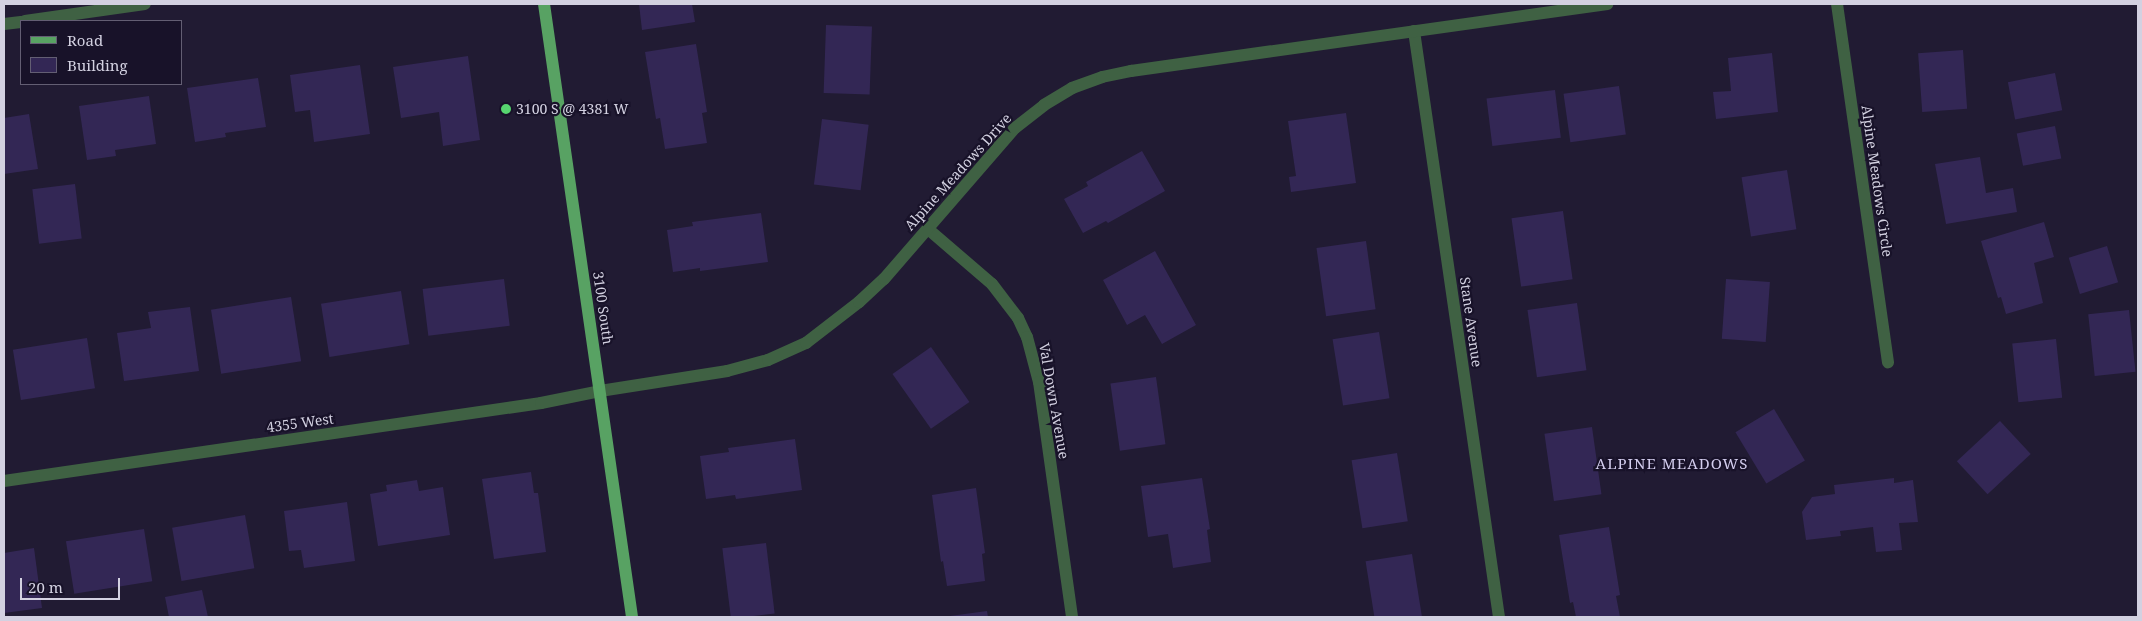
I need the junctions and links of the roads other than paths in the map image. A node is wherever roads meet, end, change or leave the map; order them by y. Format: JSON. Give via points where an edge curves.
{"nodes":[{"id":1,"x":146,"y":4,"type":"edge"},
{"id":2,"x":544,"y":4,"type":"edge"},
{"id":3,"x":1607,"y":4,"type":"edge"},
{"id":4,"x":1836,"y":4,"type":"edge"},
{"id":5,"x":63,"y":10,"type":"edge"},
{"id":6,"x":28,"y":20,"type":"edge"},
{"id":7,"x":20,"y":22,"type":"edge"},
{"id":8,"x":4,"y":24,"type":"edge"},
{"id":9,"x":1414,"y":31,"type":"junction"},
{"id":10,"x":928,"y":229,"type":"junction"},
{"id":11,"x":1888,"y":362,"type":"dead end"},
{"id":12,"x":600,"y":391,"type":"junction"},
{"id":13,"x":4,"y":481,"type":"edge"},
{"id":14,"x":632,"y":617,"type":"edge"},
{"id":15,"x":1072,"y":617,"type":"edge"},
{"id":16,"x":1499,"y":617,"type":"edge"}],
"edges":[{"from":1,"to":5,"type":"street"},
{"from":2,"to":12,"type":"main road","name":"3100 South"},
{"from":3,"to":9,"type":"street","name":"Alpine Meadows Drive"},
{"from":4,"to":11,"type":"street","name":"Alpine Meadows Circle"},
{"from":5,"to":6,"type":"street"},
{"from":7,"to":8,"type":"street"},
{"from":9,"to":10,"type":"street","name":"Alpine Meadows Drive","via":[[1131,71],[1102,76],[1072,88],[1015,128]]},
{"from":9,"to":16,"type":"street","name":"Stane Avenue"},
{"from":10,"to":12,"type":"street","name":"Alpine Meadows Drive","via":[[860,302],[806,343],[768,360],[727,371]]},
{"from":10,"to":15,"type":"street","name":"Val Down Avenue","via":[[992,284],[1018,318],[1027,337],[1039,382]]},
{"from":12,"to":13,"type":"street","name":"4355 West","via":[[531,404]]},
{"from":12,"to":14,"type":"main road","name":"3100 South"}]}
